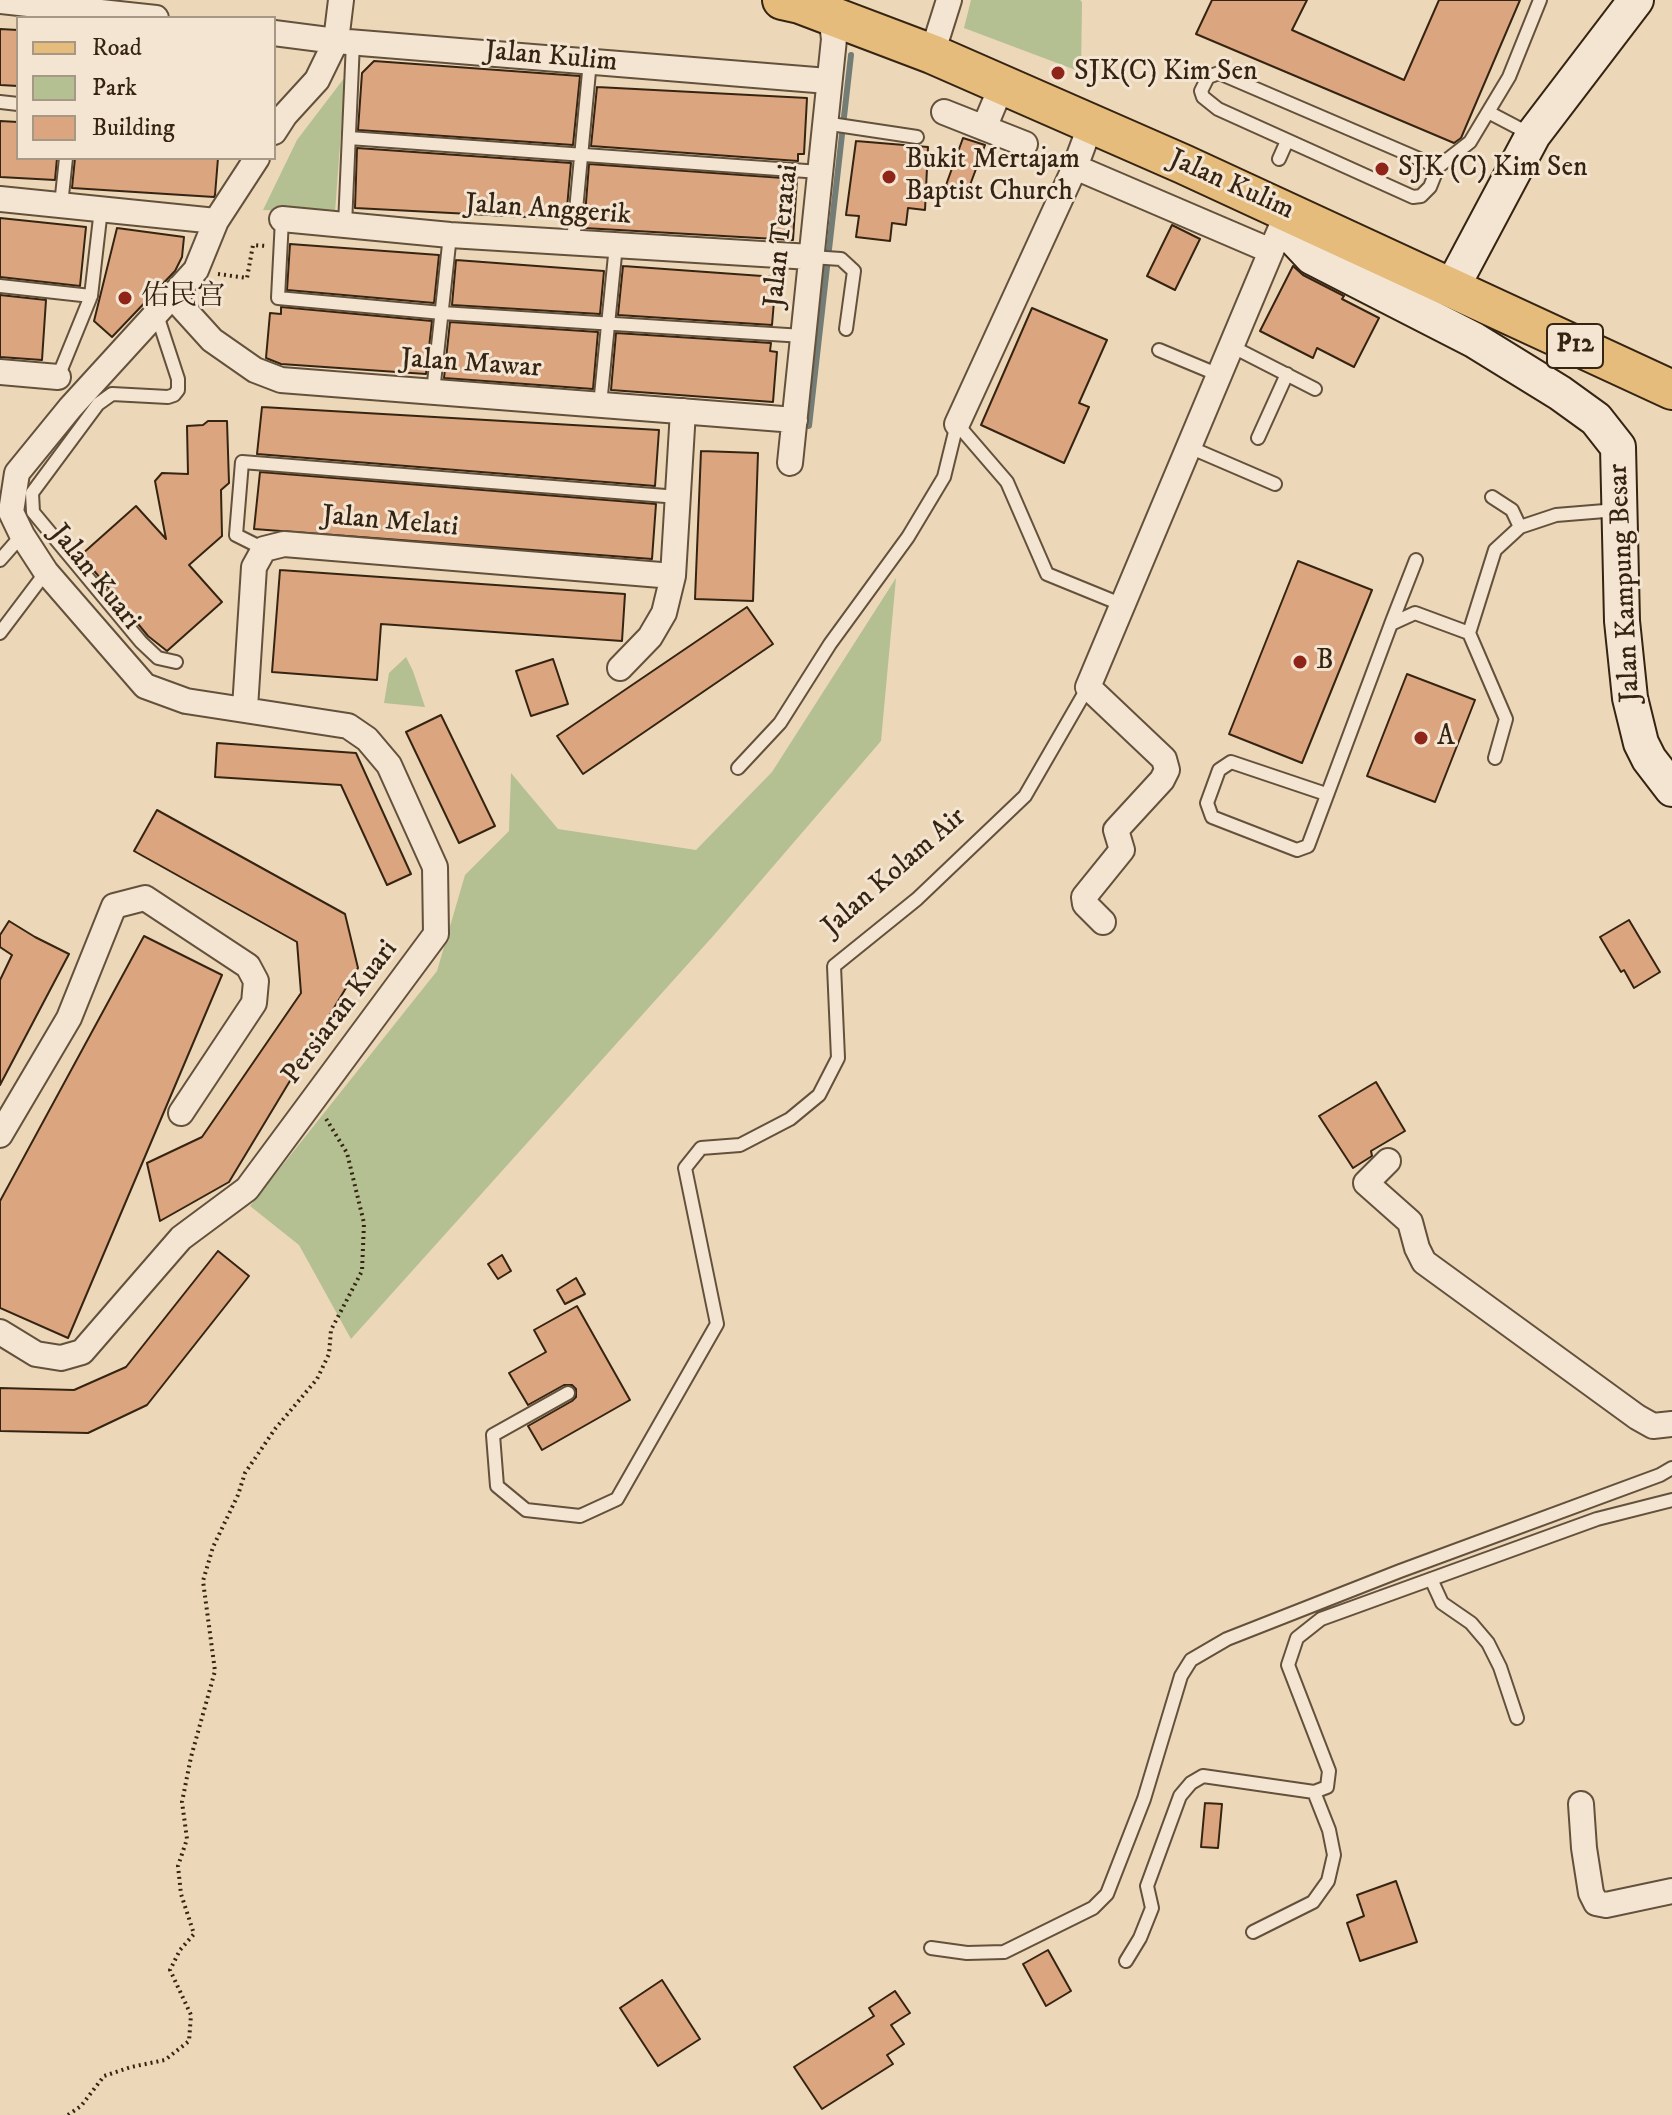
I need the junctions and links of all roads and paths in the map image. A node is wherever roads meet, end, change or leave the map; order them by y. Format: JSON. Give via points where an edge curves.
{"nodes":[{"id":1,"x":341,"y":0,"type":"edge"},
{"id":2,"x":782,"y":0,"type":"edge"},
{"id":3,"x":949,"y":0,"type":"edge"},
{"id":4,"x":1540,"y":0,"type":"edge"},
{"id":5,"x":1636,"y":0,"type":"edge"},
{"id":6,"x":0,"y":1,"type":"edge"},
{"id":7,"x":829,"y":8,"type":"edge"},
{"id":8,"x":83,"y":13,"type":"edge"},
{"id":9,"x":127,"y":16,"type":"edge"},
{"id":10,"x":276,"y":33,"type":"edge"},
{"id":11,"x":344,"y":42,"type":"junction"},
{"id":12,"x":932,"y":54,"type":"junction"},
{"id":13,"x":590,"y":61,"type":"junction"},
{"id":14,"x":828,"y":81,"type":"junction"},
{"id":15,"x":1002,"y":85,"type":"junction"},
{"id":16,"x":944,"y":112,"type":"dead end"},
{"id":17,"x":1488,"y":112,"type":"junction"},
{"id":18,"x":824,"y":123,"type":"junction"},
{"id":19,"x":1091,"y":124,"type":"junction"},
{"id":20,"x":984,"y":128,"type":"junction"},
{"id":21,"x":276,"y":129,"type":"edge"},
{"id":22,"x":1533,"y":135,"type":"junction"},
{"id":23,"x":917,"y":137,"type":"dead end"},
{"id":24,"x":349,"y":138,"type":"junction"},
{"id":25,"x":1287,"y":141,"type":"junction"},
{"id":26,"x":1025,"y":144,"type":"dead end"},
{"id":27,"x":581,"y":155,"type":"junction"},
{"id":28,"x":1279,"y":159,"type":"dead end"},
{"id":29,"x":66,"y":160,"type":"edge"},
{"id":30,"x":256,"y":160,"type":"edge"},
{"id":31,"x":1075,"y":167,"type":"junction"},
{"id":32,"x":1438,"y":167,"type":"junction"},
{"id":33,"x":820,"y":172,"type":"junction"},
{"id":34,"x":0,"y":199,"type":"edge"},
{"id":35,"x":61,"y":205,"type":"junction"},
{"id":36,"x":101,"y":209,"type":"junction"},
{"id":37,"x":1288,"y":211,"type":"junction"},
{"id":38,"x":282,"y":219,"type":"joint"},
{"id":39,"x":216,"y":221,"type":"junction"},
{"id":40,"x":345,"y":225,"type":"junction"},
{"id":41,"x":450,"y":235,"type":"junction"},
{"id":42,"x":573,"y":242,"type":"junction"},
{"id":43,"x":616,"y":245,"type":"junction"},
{"id":44,"x":280,"y":248,"type":"junction"},
{"id":45,"x":1271,"y":251,"type":"junction"},
{"id":46,"x":811,"y":257,"type":"junction"},
{"id":47,"x":196,"y":270,"type":"junction"},
{"id":48,"x":0,"y":286,"type":"edge"},
{"id":49,"x":1465,"y":295,"type":"junction"},
{"id":50,"x":91,"y":296,"type":"junction"},
{"id":51,"x":165,"y":306,"type":"junction"},
{"id":52,"x":442,"y":313,"type":"junction"},
{"id":53,"x":608,"y":323,"type":"junction"},
{"id":54,"x":846,"y":329,"type":"dead end"},
{"id":55,"x":803,"y":336,"type":"junction"},
{"id":56,"x":1231,"y":346,"type":"junction"},
{"id":57,"x":1159,"y":350,"type":"dead end"},
{"id":58,"x":0,"y":372,"type":"edge"},
{"id":59,"x":1287,"y":374,"type":"junction"},
{"id":60,"x":1219,"y":375,"type":"junction"},
{"id":61,"x":58,"y":377,"type":"joint"},
{"id":62,"x":1315,"y":389,"type":"dead end"},
{"id":63,"x":1672,"y":390,"type":"edge"},
{"id":64,"x":433,"y":392,"type":"junction"},
{"id":65,"x":600,"y":405,"type":"junction"},
{"id":66,"x":683,"y":411,"type":"junction"},
{"id":67,"x":795,"y":420,"type":"junction"},
{"id":68,"x":957,"y":424,"type":"junction"},
{"id":69,"x":1258,"y":438,"type":"dead end"},
{"id":70,"x":1189,"y":447,"type":"junction"},
{"id":71,"x":790,"y":463,"type":"dead end"},
{"id":72,"x":1275,"y":484,"type":"dead end"},
{"id":73,"x":678,"y":497,"type":"junction"},
{"id":74,"x":1492,"y":497,"type":"dead end"},
{"id":75,"x":1620,"y":510,"type":"junction"},
{"id":76,"x":1520,"y":527,"type":"junction"},
{"id":77,"x":22,"y":535,"type":"junction"},
{"id":78,"x":264,"y":549,"type":"junction"},
{"id":79,"x":0,"y":560,"type":"edge"},
{"id":80,"x":1416,"y":560,"type":"dead end"},
{"id":81,"x":46,"y":572,"type":"junction"},
{"id":82,"x":673,"y":576,"type":"junction"},
{"id":83,"x":89,"y":583,"type":"junction"},
{"id":84,"x":68,"y":599,"type":"junction"},
{"id":85,"x":1123,"y":605,"type":"junction"},
{"id":86,"x":1391,"y":624,"type":"junction"},
{"id":87,"x":0,"y":633,"type":"edge"},
{"id":88,"x":1469,"y":633,"type":"junction"},
{"id":89,"x":176,"y":662,"type":"dead end"},
{"id":90,"x":620,"y":668,"type":"dead end"},
{"id":91,"x":1088,"y":687,"type":"junction"},
{"id":92,"x":186,"y":701,"type":"joint"},
{"id":93,"x":245,"y":708,"type":"junction"},
{"id":94,"x":1495,"y":758,"type":"dead end"},
{"id":95,"x":738,"y":768,"type":"dead end"},
{"id":96,"x":1672,"y":789,"type":"edge"},
{"id":97,"x":1326,"y":794,"type":"junction"},
{"id":98,"x":1103,"y":922,"type":"dead end"},
{"id":99,"x":314,"y":1100,"type":"junction"},
{"id":100,"x":181,"y":1113,"type":"dead end"},
{"id":101,"x":0,"y":1135,"type":"edge"},
{"id":102,"x":1388,"y":1161,"type":"dead end"},
{"id":103,"x":0,"y":1332,"type":"edge"},
{"id":104,"x":568,"y":1393,"type":"dead end"},
{"id":105,"x":1672,"y":1424,"type":"edge"},
{"id":106,"x":1672,"y":1468,"type":"edge"},
{"id":107,"x":1672,"y":1500,"type":"edge"},
{"id":108,"x":1431,"y":1579,"type":"junction"},
{"id":109,"x":1517,"y":1718,"type":"dead end"},
{"id":110,"x":1314,"y":1792,"type":"junction"},
{"id":111,"x":1581,"y":1804,"type":"dead end"},
{"id":112,"x":1672,"y":1891,"type":"edge"},
{"id":113,"x":1253,"y":1932,"type":"dead end"},
{"id":114,"x":931,"y":1948,"type":"dead end"},
{"id":115,"x":1126,"y":1961,"type":"dead end"},
{"id":116,"x":68,"y":2115,"type":"edge"}],
"edges":[{"from":1,"to":11,"type":"street"},
{"from":2,"to":7,"type":"main road","name":"Jalan Kulim","number":"P12"},
{"from":3,"to":12,"type":"street"},
{"from":4,"to":17,"type":"lane","via":[[1509,77]]},
{"from":5,"to":22,"type":"street"},
{"from":6,"to":8,"type":"street"},
{"from":7,"to":12,"type":"main road","name":"Jalan Kulim","number":"P12"},
{"from":7,"to":14,"type":"street","name":"Jalan Teratai","via":[[834,39]]},
{"from":8,"to":9,"type":"street"},
{"from":10,"to":11,"type":"street","name":"Jalan Kulim"},
{"from":11,"to":13,"type":"street","name":"Jalan Kulim"},
{"from":11,"to":21,"type":"street"},
{"from":11,"to":24,"type":"lane"},
{"from":12,"to":15,"type":"main road","name":"Jalan Kulim","number":"P12"},
{"from":13,"to":14,"type":"street","name":"Jalan Kulim"},
{"from":13,"to":27,"type":"lane"},
{"from":14,"to":18,"type":"street","name":"Jalan Teratai"},
{"from":15,"to":19,"type":"main road","name":"Jalan Kulim","number":"P12"},
{"from":15,"to":20,"type":"street"},
{"from":16,"to":20,"type":"street"},
{"from":17,"to":22,"type":"lane"},
{"from":17,"to":32,"type":"lane","via":[[1470,142]]},
{"from":18,"to":23,"type":"lane"},
{"from":18,"to":33,"type":"street","name":"Jalan Teratai"},
{"from":19,"to":31,"type":"street"},
{"from":19,"to":37,"type":"main road","name":"Jalan Kulim","number":"P12"},
{"from":20,"to":26,"type":"street"},
{"from":22,"to":49,"type":"street"},
{"from":24,"to":27,"type":"lane"},
{"from":24,"to":40,"type":"lane"},
{"from":25,"to":28,"type":"lane"},
{"from":25,"to":32,"type":"lane","via":[[1413,197],[1430,187]]},
{"from":25,"to":32,"type":"lane","via":[[1211,105],[1201,94],[1208,77],[1219,73]]},
{"from":27,"to":33,"type":"lane"},
{"from":27,"to":42,"type":"lane"},
{"from":29,"to":35,"type":"lane"},
{"from":30,"to":39,"type":"street","name":"Jalan Kuari"},
{"from":31,"to":45,"type":"street"},
{"from":31,"to":68,"type":"street"},
{"from":33,"to":46,"type":"street","name":"Jalan Teratai"},
{"from":34,"to":35,"type":"street"},
{"from":35,"to":36,"type":"street"},
{"from":36,"to":39,"type":"street"},
{"from":36,"to":50,"type":"lane"},
{"from":37,"to":45,"type":"street","name":"Jalan Kolam Air"},
{"from":37,"to":49,"type":"main road","name":"Jalan Kulim","number":"P12"},
{"from":37,"to":75,"type":"street","name":"Jalan Kampung Besar","via":[[1297,241],[1312,257],[1474,340],[1596,419],[1618,447]]},
{"from":38,"to":40,"type":"street","name":"Jalan Anggerik"},
{"from":38,"to":44,"type":"lane"},
{"from":39,"to":47,"type":"street","name":"Jalan Kuari"},
{"from":40,"to":41,"type":"street","name":"Jalan Anggerik"},
{"from":41,"to":42,"type":"street","name":"Jalan Anggerik"},
{"from":41,"to":52,"type":"lane"},
{"from":42,"to":43,"type":"street","name":"Jalan Anggerik"},
{"from":43,"to":46,"type":"street","name":"Jalan Anggerik"},
{"from":43,"to":53,"type":"lane"},
{"from":44,"to":47,"type":"path","via":[[253,245],[247,278],[219,273],[201,280]]},
{"from":44,"to":52,"type":"lane","via":[[278,298]]},
{"from":45,"to":56,"type":"street","name":"Jalan Kolam Air"},
{"from":46,"to":54,"type":"lane","via":[[841,259],[854,271]]},
{"from":46,"to":55,"type":"street","name":"Jalan Teratai"},
{"from":47,"to":51,"type":"street","name":"Jalan Kuari"},
{"from":48,"to":50,"type":"lane"},
{"from":49,"to":63,"type":"main road","name":"Jalan Kulim","number":"P12"},
{"from":50,"to":61,"type":"lane"},
{"from":51,"to":64,"type":"street","name":"Jalan Mawar","via":[[255,370],[281,380]]},
{"from":51,"to":77,"type":"street","name":"Jalan Kuari","via":[[17,473],[11,512]]},
{"from":51,"to":83,"type":"lane","via":[[178,390],[168,397],[112,394],[98,404],[32,493],[37,519]]},
{"from":52,"to":53,"type":"lane"},
{"from":52,"to":64,"type":"lane"},
{"from":53,"to":55,"type":"lane"},
{"from":53,"to":65,"type":"lane"},
{"from":55,"to":67,"type":"street","name":"Jalan Teratai"},
{"from":56,"to":59,"type":"lane"},
{"from":56,"to":60,"type":"street","name":"Jalan Kolam Air"},
{"from":57,"to":60,"type":"lane"},
{"from":58,"to":61,"type":"street"},
{"from":59,"to":62,"type":"lane"},
{"from":59,"to":69,"type":"lane"},
{"from":60,"to":70,"type":"street","name":"Jalan Kolam Air"},
{"from":64,"to":65,"type":"street","name":"Jalan Mawar"},
{"from":65,"to":66,"type":"street","name":"Jalan Mawar"},
{"from":66,"to":67,"type":"street","name":"Jalan Mawar"},
{"from":66,"to":73,"type":"street"},
{"from":67,"to":71,"type":"street","name":"Jalan Teratai"},
{"from":68,"to":85,"type":"lane","via":[[1007,482],[1047,574]]},
{"from":68,"to":95,"type":"lane","via":[[944,477],[908,537],[780,723]]},
{"from":70,"to":72,"type":"lane"},
{"from":70,"to":85,"type":"street","name":"Jalan Kolam Air"},
{"from":73,"to":78,"type":"lane","via":[[242,462],[236,535]]},
{"from":73,"to":82,"type":"street"},
{"from":74,"to":76,"type":"lane","via":[[1512,510]]},
{"from":75,"to":76,"type":"lane","via":[[1556,515]]},
{"from":75,"to":96,"type":"street","name":"Jalan Kampung Besar","via":[[1630,698],[1641,743]]},
{"from":76,"to":88,"type":"lane","via":[[1495,550]]},
{"from":77,"to":79,"type":"lane"},
{"from":77,"to":81,"type":"street","name":"Jalan Kuari"},
{"from":78,"to":82,"type":"street","name":"Jalan Melati","via":[[284,544]]},
{"from":78,"to":93,"type":"street","via":[[254,567]]},
{"from":80,"to":86,"type":"lane"},
{"from":81,"to":84,"type":"street","name":"Jalan Kuari"},
{"from":81,"to":87,"type":"lane"},
{"from":82,"to":90,"type":"street","via":[[664,613],[650,637]]},
{"from":83,"to":84,"type":"lane"},
{"from":83,"to":89,"type":"lane","via":[[149,650]]},
{"from":84,"to":92,"type":"street","name":"Jalan Kuari","via":[[145,686]]},
{"from":85,"to":91,"type":"street","name":"Jalan Kolam Air"},
{"from":86,"to":88,"type":"lane","via":[[1415,613]]},
{"from":86,"to":97,"type":"lane"},
{"from":88,"to":94,"type":"lane","via":[[1506,719]]},
{"from":91,"to":98,"type":"street","via":[[1164,759],[1167,770],[1116,830],[1122,850],[1084,897]]},
{"from":91,"to":104,"type":"lane","name":"Jalan Kolam Air","via":[[1025,796],[917,899],[834,966],[838,1058],[819,1095],[790,1119],[740,1145],[701,1148],[685,1168],[717,1324],[617,1499],[580,1516],[526,1510],[497,1486],[493,1435]]},
{"from":92,"to":93,"type":"street","name":"Persiaran Kuari"},
{"from":93,"to":99,"type":"street","name":"Persiaran Kuari","via":[[348,726],[367,739],[389,765],[435,867],[436,934]]},
{"from":97,"to":97,"type":"lane","via":[[1308,846],[1297,850],[1212,817],[1207,803],[1219,770],[1231,762]]},
{"from":99,"to":103,"type":"street","name":"Persiaran Kuari","via":[[247,1189],[181,1238],[82,1352],[61,1358],[36,1354]]},
{"from":99,"to":116,"type":"path","via":[[347,1153],[364,1223],[362,1271],[331,1330],[329,1354],[317,1379],[245,1473],[203,1581],[215,1671],[182,1802],[187,1839],[178,1866],[194,1934],[170,1970],[191,2015],[189,2041],[165,2060],[104,2076]]},
{"from":100,"to":101,"type":"street","via":[[254,1003],[256,981],[248,966],[145,898],[114,906],[69,1018]]},
{"from":102,"to":105,"type":"street","via":[[1366,1183],[1410,1222],[1424,1262],[1637,1417],[1653,1426]]},
{"from":106,"to":114,"type":"lane","via":[[1242,1633],[1191,1660],[1181,1676],[1144,1799],[1107,1894],[1093,1908],[1004,1952]]},
{"from":107,"to":108,"type":"lane","via":[[1597,1519]]},
{"from":108,"to":109,"type":"lane","via":[[1442,1603],[1488,1643]]},
{"from":108,"to":110,"type":"lane","via":[[1321,1619],[1297,1638],[1288,1665],[1329,1771],[1327,1787]]},
{"from":110,"to":113,"type":"lane","via":[[1334,1855],[1328,1881],[1313,1902]]},
{"from":110,"to":115,"type":"lane","via":[[1203,1776],[1191,1783],[1180,1796],[1147,1886],[1152,1908]]},
{"from":111,"to":112,"type":"street","via":[[1596,1903]]}]}
